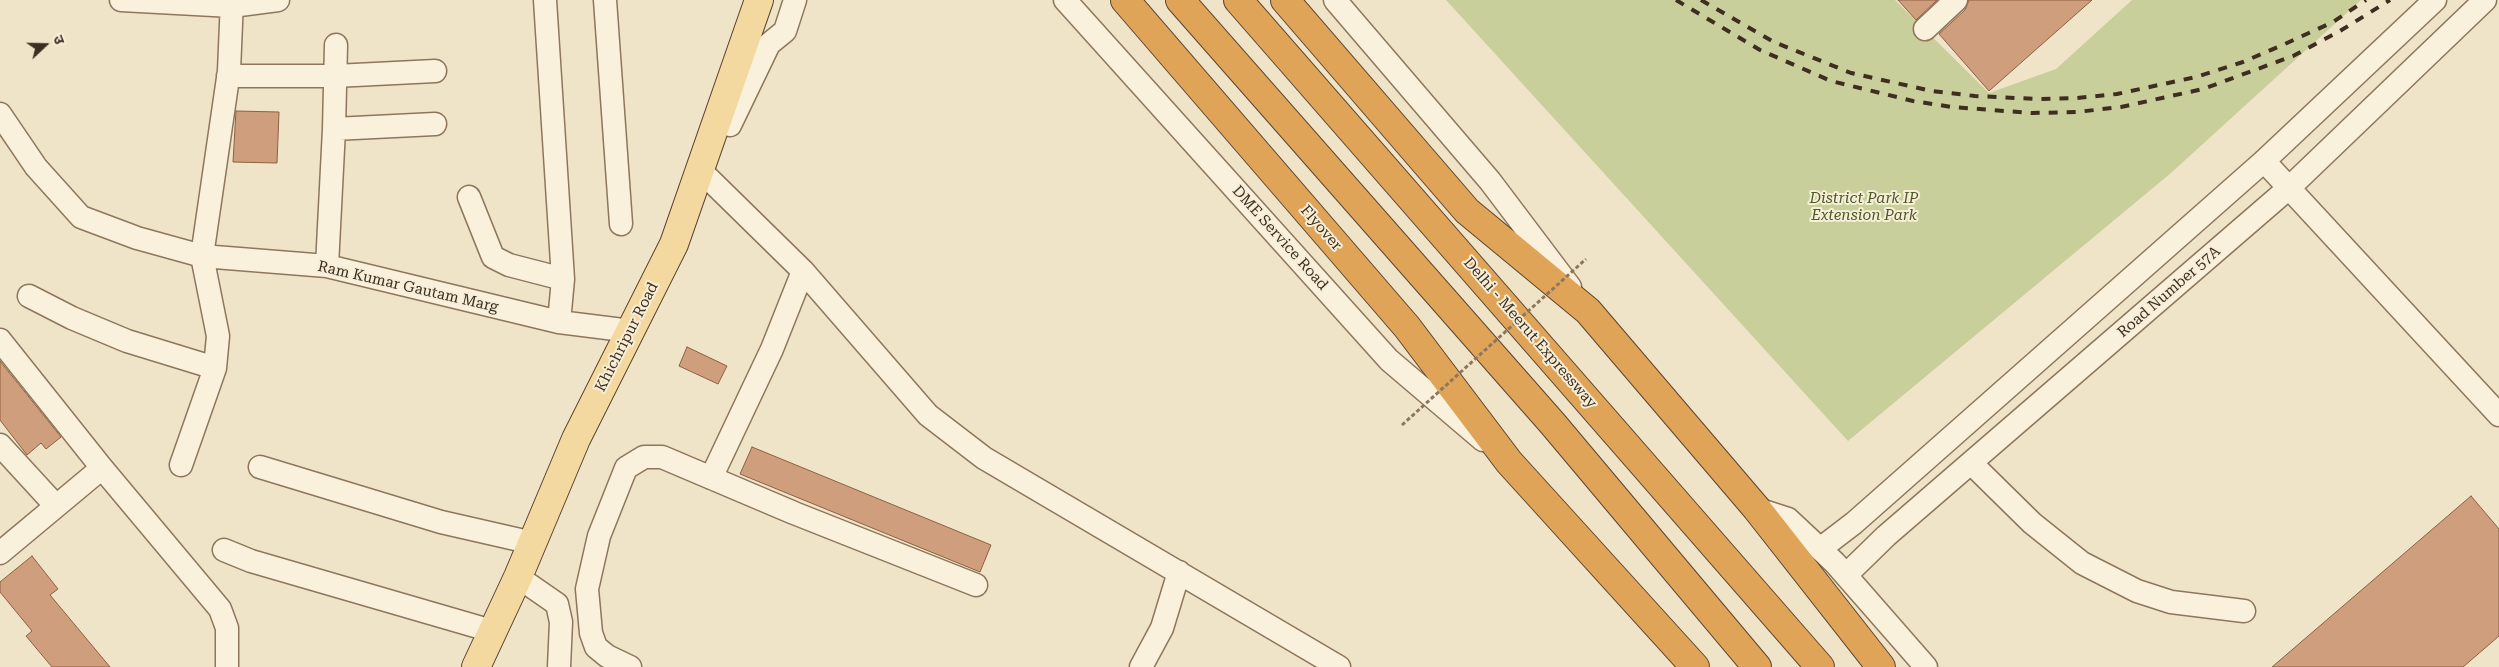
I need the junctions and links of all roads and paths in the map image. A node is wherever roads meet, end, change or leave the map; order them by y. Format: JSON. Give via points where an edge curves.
{"nodes":[{"id":1,"x":121,"y":0,"type":"edge"},
{"id":2,"x":278,"y":0,"type":"edge"},
{"id":3,"x":545,"y":0,"type":"edge"},
{"id":4,"x":605,"y":0,"type":"edge"},
{"id":5,"x":760,"y":0,"type":"edge"},
{"id":6,"x":795,"y":0,"type":"edge"},
{"id":7,"x":1065,"y":0,"type":"edge"},
{"id":8,"x":1125,"y":0,"type":"edge"},
{"id":9,"x":1180,"y":0,"type":"edge"},
{"id":10,"x":1238,"y":0,"type":"edge"},
{"id":11,"x":1285,"y":0,"type":"edge"},
{"id":12,"x":1335,"y":0,"type":"edge"},
{"id":13,"x":1956,"y":0,"type":"edge"},
{"id":14,"x":2436,"y":0,"type":"edge"},
{"id":15,"x":2485,"y":0,"type":"edge"},
{"id":16,"x":232,"y":3,"type":"edge"},
{"id":17,"x":1925,"y":28,"type":"dead end"},
{"id":18,"x":336,"y":45,"type":"dead end"},
{"id":19,"x":436,"y":71,"type":"dead end"},
{"id":20,"x":228,"y":76,"type":"junction"},
{"id":21,"x":335,"y":76,"type":"junction"},
{"id":22,"x":0,"y":114,"type":"edge"},
{"id":23,"x":435,"y":124,"type":"dead end"},
{"id":24,"x":730,"y":125,"type":"dead end"},
{"id":25,"x":334,"y":129,"type":"junction"},
{"id":26,"x":2264,"y":161,"type":"junction"},
{"id":27,"x":700,"y":170,"type":"junction"},
{"id":28,"x":2290,"y":187,"type":"junction"},
{"id":29,"x":469,"y":198,"type":"dead end"},
{"id":30,"x":621,"y":224,"type":"dead end"},
{"id":31,"x":202,"y":256,"type":"junction"},
{"id":32,"x":1586,"y":259,"type":"dead end"},
{"id":33,"x":327,"y":266,"type":"junction"},
{"id":34,"x":803,"y":271,"type":"junction"},
{"id":35,"x":563,"y":280,"type":"junction"},
{"id":36,"x":29,"y":296,"type":"dead end"},
{"id":37,"x":1588,"y":311,"type":"junction"},
{"id":38,"x":559,"y":322,"type":"junction"},
{"id":39,"x":631,"y":331,"type":"junction"},
{"id":40,"x":0,"y":340,"type":"edge"},
{"id":41,"x":214,"y":368,"type":"junction"},
{"id":42,"x":2499,"y":415,"type":"edge"},
{"id":43,"x":1402,"y":425,"type":"dead end"},
{"id":44,"x":0,"y":445,"type":"edge"},
{"id":45,"x":1509,"y":462,"type":"junction"},
{"id":46,"x":1971,"y":463,"type":"junction"},
{"id":47,"x":181,"y":465,"type":"dead end"},
{"id":48,"x":260,"y":467,"type":"dead end"},
{"id":49,"x":102,"y":468,"type":"junction"},
{"id":50,"x":711,"y":478,"type":"junction"},
{"id":51,"x":56,"y":506,"type":"junction"},
{"id":52,"x":1757,"y":509,"type":"junction"},
{"id":53,"x":532,"y":543,"type":"junction"},
{"id":54,"x":1820,"y":549,"type":"junction"},
{"id":55,"x":224,"y":550,"type":"dead end"},
{"id":56,"x":0,"y":553,"type":"edge"},
{"id":57,"x":1179,"y":572,"type":"junction"},
{"id":58,"x":1846,"y":575,"type":"junction"},
{"id":59,"x":518,"y":577,"type":"junction"},
{"id":60,"x":976,"y":585,"type":"dead end"},
{"id":61,"x":2244,"y":611,"type":"dead end"},
{"id":62,"x":492,"y":630,"type":"junction"},
{"id":63,"x":606,"y":661,"type":"edge"},
{"id":64,"x":227,"y":667,"type":"edge"},
{"id":65,"x":476,"y":667,"type":"edge"},
{"id":66,"x":559,"y":667,"type":"edge"},
{"id":67,"x":630,"y":667,"type":"edge"},
{"id":68,"x":1141,"y":667,"type":"edge"},
{"id":69,"x":1339,"y":667,"type":"edge"},
{"id":70,"x":1695,"y":667,"type":"edge"},
{"id":71,"x":1757,"y":667,"type":"edge"},
{"id":72,"x":1820,"y":667,"type":"edge"},
{"id":73,"x":1881,"y":667,"type":"edge"},
{"id":74,"x":1926,"y":667,"type":"edge"}],
"edges":[{"from":1,"to":16,"type":"street"},
{"from":2,"to":16,"type":"street"},
{"from":3,"to":35,"type":"street"},
{"from":4,"to":30,"type":"street"},
{"from":5,"to":27,"type":"main road","name":"Khichripur Road"},
{"from":6,"to":24,"type":"street","via":[[785,31],[769,44]]},
{"from":7,"to":45,"type":"street","name":"DME Service Road","via":[[1389,360]]},
{"from":8,"to":45,"type":"highway","name":"Flyover","via":[[1407,327]]},
{"from":9,"to":71,"type":"highway","via":[[1553,424]]},
{"from":10,"to":72,"type":"highway","name":"Delhi - Meerut Expressway"},
{"from":11,"to":37,"type":"highway","via":[[1467,211]]},
{"from":12,"to":37,"type":"street","via":[[1490,181]]},
{"from":13,"to":17,"type":"street"},
{"from":14,"to":26,"type":"street"},
{"from":15,"to":28,"type":"street","name":"Road Number 57A"},
{"from":16,"to":20,"type":"street"},
{"from":18,"to":21,"type":"street"},
{"from":19,"to":21,"type":"street"},
{"from":20,"to":21,"type":"street"},
{"from":20,"to":31,"type":"street"},
{"from":21,"to":25,"type":"street"},
{"from":22,"to":31,"type":"street","name":"Ram Kumar Gautam Marg","via":[[36,167],[82,217],[137,238]]},
{"from":23,"to":25,"type":"street"},
{"from":25,"to":33,"type":"street"},
{"from":26,"to":28,"type":"street"},
{"from":26,"to":54,"type":"street","via":[[1869,510]]},
{"from":27,"to":34,"type":"street"},
{"from":27,"to":39,"type":"main road","name":"Khichripur Road","via":[[674,244]]},
{"from":28,"to":42,"type":"street"},
{"from":28,"to":46,"type":"street","name":"Road Number 57A"},
{"from":29,"to":35,"type":"street","via":[[492,257]]},
{"from":31,"to":33,"type":"street","name":"Ram Kumar Gautam Marg"},
{"from":31,"to":41,"type":"street","via":[[218,336]]},
{"from":32,"to":43,"type":"path","bridge":true},
{"from":33,"to":38,"type":"street","name":"Ram Kumar Gautam Marg"},
{"from":34,"to":50,"type":"street","via":[[772,349]]},
{"from":34,"to":57,"type":"street","via":[[928,415],[984,458]]},
{"from":35,"to":38,"type":"street"},
{"from":36,"to":41,"type":"street","via":[[127,341]]},
{"from":37,"to":52,"type":"highway"},
{"from":38,"to":39,"type":"street","name":"Ram Kumar Gautam Marg"},
{"from":39,"to":53,"type":"main road","name":"Khichripur Road","via":[[576,438]]},
{"from":40,"to":49,"type":"street"},
{"from":41,"to":47,"type":"street"},
{"from":44,"to":51,"type":"street"},
{"from":45,"to":70,"type":"highway","name":"Flyover"},
{"from":46,"to":58,"type":"street","name":"Road Number 57A"},
{"from":46,"to":61,"type":"street","via":[[2032,523],[2082,563],[2137,591],[2163,599]]},
{"from":48,"to":53,"type":"street","via":[[441,522]]},
{"from":49,"to":51,"type":"street"},
{"from":49,"to":64,"type":"street","via":[[220,608],[227,628]]},
{"from":50,"to":60,"type":"street"},
{"from":50,"to":63,"type":"street","via":[[662,457],[644,456],[626,468],[599,536],[587,589],[591,633]]},
{"from":51,"to":56,"type":"street"},
{"from":52,"to":54,"type":"street","via":[[1788,519]]},
{"from":52,"to":73,"type":"highway"},
{"from":53,"to":59,"type":"main road","name":"Khichripur Road"},
{"from":54,"to":58,"type":"street"},
{"from":55,"to":62,"type":"street","via":[[251,561]]},
{"from":57,"to":68,"type":"street","via":[[1162,628]]},
{"from":57,"to":69,"type":"street"},
{"from":58,"to":74,"type":"street"},
{"from":59,"to":62,"type":"main road","name":"Khichripur Road"},
{"from":59,"to":66,"type":"street","via":[[557,604],[561,622]]},
{"from":62,"to":65,"type":"main road","name":"Khichripur Road"},
{"from":63,"to":67,"type":"street"}]}
